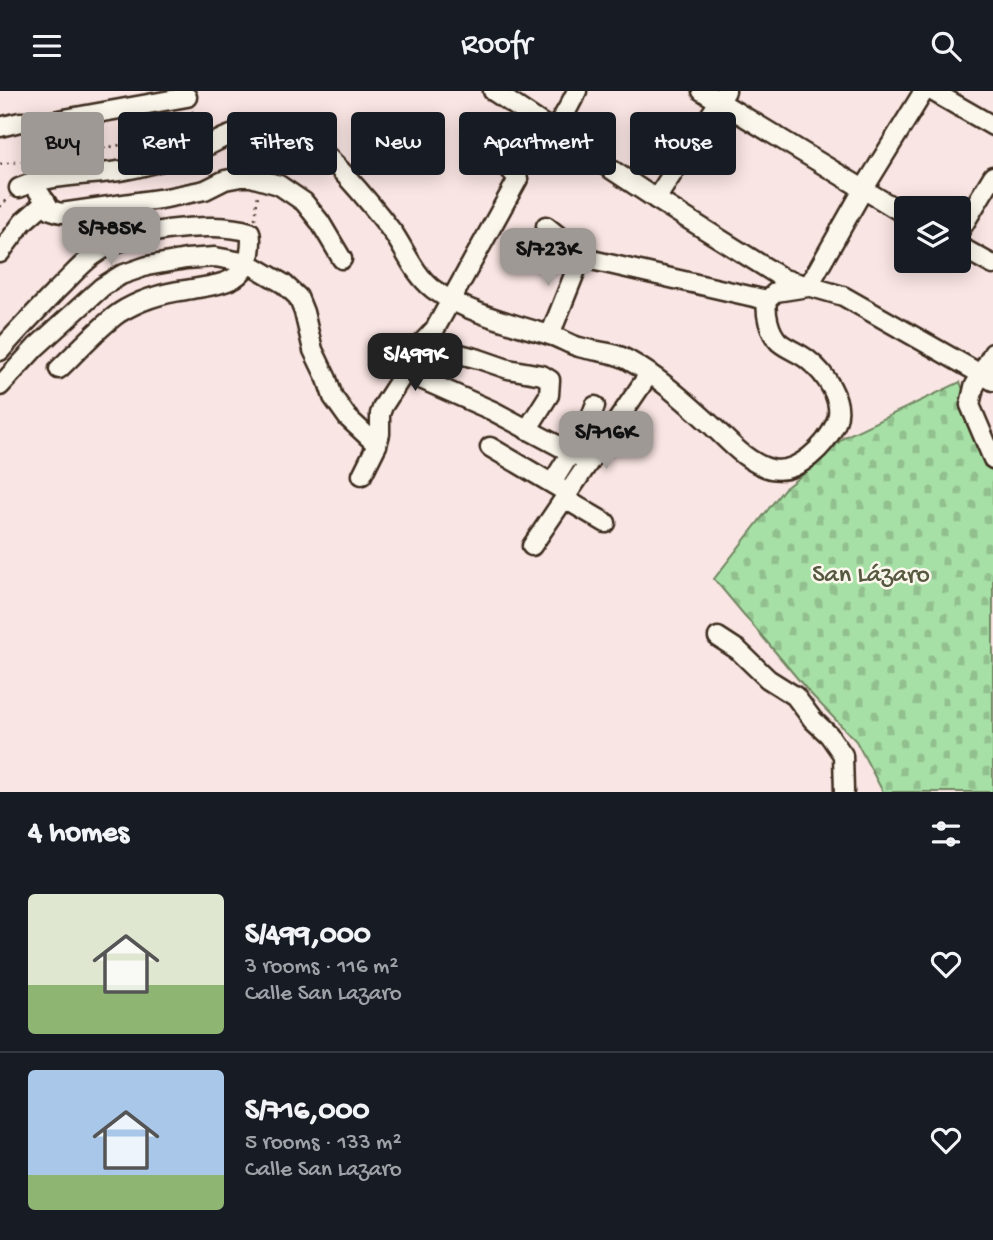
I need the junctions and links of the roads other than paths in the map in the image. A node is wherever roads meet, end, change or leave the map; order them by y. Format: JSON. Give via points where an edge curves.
{"nodes":[{"id":1,"x":493,"y":91,"type":"edge"},
{"id":2,"x":578,"y":91,"type":"edge"},
{"id":3,"x":702,"y":91,"type":"edge"},
{"id":4,"x":924,"y":91,"type":"edge"},
{"id":5,"x":932,"y":91,"type":"edge"},
{"id":6,"x":187,"y":96,"type":"road end"},
{"id":7,"x":723,"y":97,"type":"edge"},
{"id":8,"x":524,"y":112,"type":"edge"},
{"id":9,"x":565,"y":112,"type":"edge"},
{"id":10,"x":0,"y":127,"type":"edge"},
{"id":11,"x":993,"y":127,"type":"edge"},
{"id":12,"x":616,"y":173,"type":"edge"},
{"id":13,"x":515,"y":175,"type":"edge"},
{"id":14,"x":993,"y":176,"type":"edge"},
{"id":15,"x":863,"y":190,"type":"junction"},
{"id":16,"x":656,"y":199,"type":"junction"},
{"id":17,"x":46,"y":202,"type":"junction"},
{"id":18,"x":894,"y":208,"type":"edge"},
{"id":19,"x":971,"y":212,"type":"edge"},
{"id":20,"x":546,"y":226,"type":"dead end"},
{"id":21,"x":0,"y":253,"type":"edge"},
{"id":22,"x":971,"y":253,"type":"edge"},
{"id":23,"x":582,"y":255,"type":"junction"},
{"id":24,"x":342,"y":259,"type":"dead end"},
{"id":25,"x":248,"y":263,"type":"junction"},
{"id":26,"x":993,"y":265,"type":"edge"},
{"id":27,"x":808,"y":288,"type":"junction"},
{"id":28,"x":449,"y":300,"type":"junction"},
{"id":29,"x":766,"y":300,"type":"junction"},
{"id":30,"x":550,"y":335,"type":"junction"},
{"id":31,"x":421,"y":344,"type":"junction"},
{"id":32,"x":0,"y":352,"type":"edge"},
{"id":33,"x":993,"y":353,"type":"edge"},
{"id":34,"x":59,"y":369,"type":"dead end"},
{"id":35,"x":405,"y":372,"type":"junction"},
{"id":36,"x":649,"y":374,"type":"junction"},
{"id":37,"x":987,"y":377,"type":"edge"},
{"id":38,"x":0,"y":386,"type":"edge"},
{"id":39,"x":595,"y":406,"type":"dead end"},
{"id":40,"x":527,"y":430,"type":"junction"},
{"id":41,"x":377,"y":445,"type":"junction"},
{"id":42,"x":491,"y":447,"type":"dead end"},
{"id":43,"x":569,"y":453,"type":"junction"},
{"id":44,"x":993,"y":459,"type":"edge"},
{"id":45,"x":589,"y":462,"type":"junction"},
{"id":46,"x":362,"y":475,"type":"dead end"},
{"id":47,"x":552,"y":483,"type":"junction"},
{"id":48,"x":566,"y":496,"type":"junction"},
{"id":49,"x":606,"y":523,"type":"dead end"},
{"id":50,"x":532,"y":546,"type":"dead end"},
{"id":51,"x":718,"y":637,"type":"dead end"},
{"id":52,"x":844,"y":792,"type":"edge"}],
"edges":[{"from":1,"to":8,"type":"street"},
{"from":2,"to":9,"type":"street"},
{"from":3,"to":7,"type":"street"},
{"from":4,"to":15,"type":"street"},
{"from":5,"to":11,"type":"street"},
{"from":6,"to":10,"type":"street"},
{"from":7,"to":15,"type":"street"},
{"from":7,"to":16,"type":"street"},
{"from":12,"to":16,"type":"street"},
{"from":13,"to":28,"type":"street","via":[[518,179]]},
{"from":14,"to":19,"type":"street"},
{"from":15,"to":18,"type":"street"},
{"from":15,"to":27,"type":"street"},
{"from":16,"to":27,"type":"street","via":[[784,279]]},
{"from":17,"to":21,"type":"street","via":[[23,222]]},
{"from":17,"to":24,"type":"street","via":[[61,213],[166,198],[251,177],[279,185],[304,202]]},
{"from":17,"to":28,"type":"street","via":[[26,185],[159,162],[246,130],[289,128],[334,163],[375,209],[426,283]]},
{"from":20,"to":23,"type":"street"},
{"from":22,"to":26,"type":"street"},
{"from":23,"to":29,"type":"street"},
{"from":23,"to":30,"type":"street"},
{"from":25,"to":32,"type":"street","via":[[252,237],[245,230],[187,227],[136,236],[96,253]]},
{"from":25,"to":34,"type":"street","via":[[228,282],[145,300],[118,314]]},
{"from":25,"to":38,"type":"street","via":[[215,257],[186,259],[121,275],[36,347]]},
{"from":25,"to":41,"type":"street","via":[[298,297],[332,397]]},
{"from":27,"to":29,"type":"street","via":[[776,292]]},
{"from":27,"to":37,"type":"street","via":[[843,296]]},
{"from":28,"to":30,"type":"street"},
{"from":28,"to":31,"type":"street"},
{"from":29,"to":36,"type":"street","via":[[779,341],[809,361],[836,397],[837,421],[814,453],[799,465],[772,470],[756,463]]},
{"from":30,"to":36,"type":"street","via":[[574,346],[618,355]]},
{"from":31,"to":35,"type":"street"},
{"from":31,"to":40,"type":"street","via":[[550,380],[549,395]]},
{"from":33,"to":37,"type":"street"},
{"from":35,"to":40,"type":"street"},
{"from":35,"to":41,"type":"street","via":[[383,405]]},
{"from":36,"to":45,"type":"street"},
{"from":37,"to":44,"type":"street","via":[[971,393],[970,405]]},
{"from":39,"to":43,"type":"street","via":[[587,428]]},
{"from":40,"to":43,"type":"street"},
{"from":41,"to":46,"type":"street"},
{"from":42,"to":47,"type":"street"},
{"from":43,"to":45,"type":"street"},
{"from":43,"to":47,"type":"street"},
{"from":45,"to":48,"type":"street"},
{"from":47,"to":48,"type":"street"},
{"from":48,"to":49,"type":"street"},
{"from":48,"to":50,"type":"street"},
{"from":51,"to":52,"type":"street","via":[[795,696],[829,735],[843,755]]}]}
